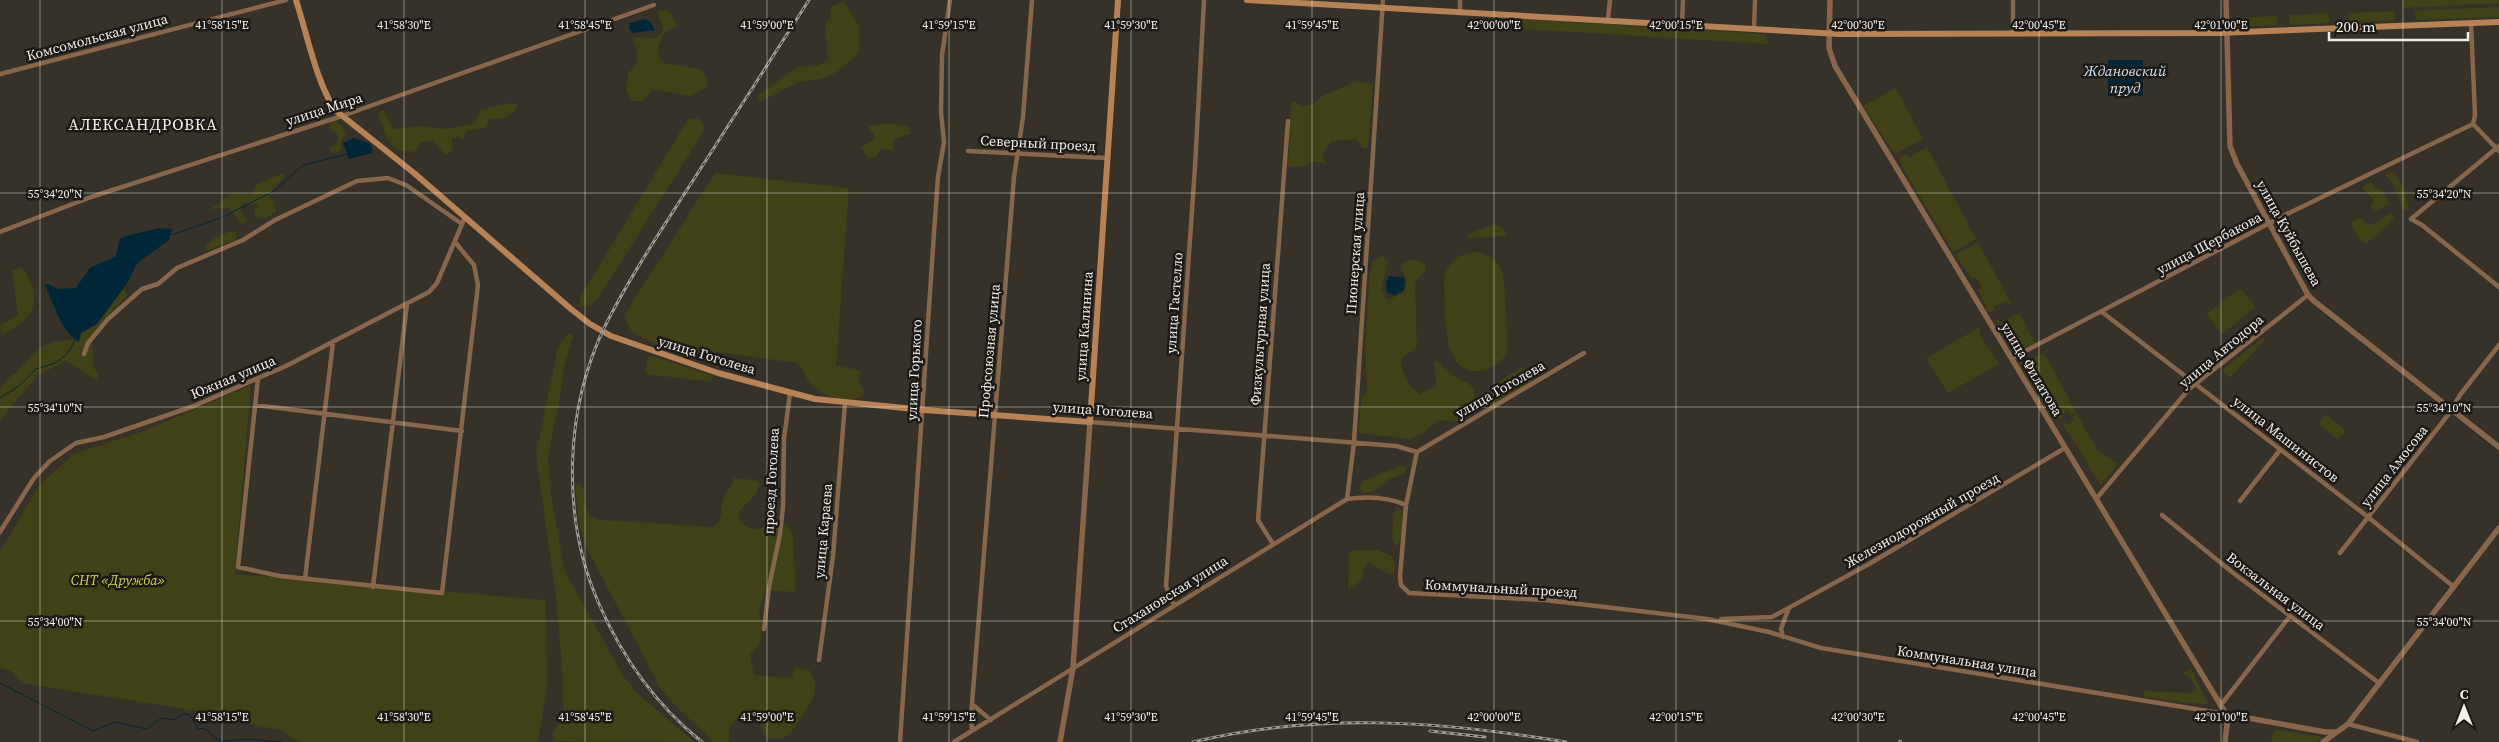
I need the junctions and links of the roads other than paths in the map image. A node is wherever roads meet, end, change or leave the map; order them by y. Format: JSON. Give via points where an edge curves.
{"nodes":[{"id":1,"x":286,"y":0,"type":"edge"},
{"id":2,"x":296,"y":0,"type":"edge"},
{"id":3,"x":950,"y":0,"type":"edge"},
{"id":4,"x":1032,"y":0,"type":"edge"},
{"id":5,"x":1118,"y":0,"type":"edge"},
{"id":6,"x":1204,"y":0,"type":"edge"},
{"id":7,"x":1247,"y":0,"type":"edge"},
{"id":8,"x":1383,"y":0,"type":"edge"},
{"id":9,"x":1460,"y":0,"type":"edge"},
{"id":10,"x":1610,"y":0,"type":"edge"},
{"id":11,"x":1683,"y":0,"type":"edge"},
{"id":12,"x":1755,"y":0,"type":"edge"},
{"id":13,"x":1830,"y":0,"type":"edge"},
{"id":14,"x":2013,"y":0,"type":"edge"},
{"id":15,"x":2226,"y":0,"type":"edge"},
{"id":16,"x":1288,"y":1,"type":"edge"},
{"id":17,"x":654,"y":5,"type":"dead end"},
{"id":18,"x":1383,"y":8,"type":"junction"},
{"id":19,"x":1460,"y":12,"type":"junction"},
{"id":20,"x":1608,"y":20,"type":"junction"},
{"id":21,"x":2499,"y":22,"type":"edge"},
{"id":22,"x":1682,"y":24,"type":"junction"},
{"id":23,"x":2471,"y":24,"type":"junction"},
{"id":24,"x":1754,"y":29,"type":"junction"},
{"id":25,"x":1828,"y":33,"type":"junction"},
{"id":26,"x":2012,"y":33,"type":"junction"},
{"id":27,"x":2227,"y":33,"type":"junction"},
{"id":28,"x":0,"y":74,"type":"edge"},
{"id":29,"x":342,"y":116,"type":"junction"},
{"id":30,"x":1288,"y":121,"type":"dead end"},
{"id":31,"x":2473,"y":124,"type":"junction"},
{"id":32,"x":2498,"y":149,"type":"edge"},
{"id":33,"x":968,"y":151,"type":"dead end"},
{"id":34,"x":1018,"y":155,"type":"junction"},
{"id":35,"x":1106,"y":158,"type":"junction"},
{"id":36,"x":465,"y":216,"type":"junction"},
{"id":37,"x":462,"y":224,"type":"junction"},
{"id":38,"x":2269,"y":224,"type":"junction"},
{"id":39,"x":0,"y":232,"type":"edge"},
{"id":40,"x":455,"y":242,"type":"junction"},
{"id":41,"x":2499,"y":287,"type":"edge"},
{"id":42,"x":2308,"y":295,"type":"junction"},
{"id":43,"x":407,"y":304,"type":"junction"},
{"id":44,"x":2102,"y":312,"type":"junction"},
{"id":45,"x":333,"y":342,"type":"junction"},
{"id":46,"x":2499,"y":345,"type":"edge"},
{"id":47,"x":1584,"y":353,"type":"dead end"},
{"id":48,"x":84,"y":354,"type":"dead end"},
{"id":49,"x":2012,"y":358,"type":"junction"},
{"id":50,"x":258,"y":378,"type":"junction"},
{"id":51,"x":2196,"y":384,"type":"junction"},
{"id":52,"x":790,"y":393,"type":"junction"},
{"id":53,"x":845,"y":403,"type":"junction"},
{"id":54,"x":255,"y":405,"type":"junction"},
{"id":55,"x":924,"y":410,"type":"junction"},
{"id":56,"x":2452,"y":410,"type":"junction"},
{"id":57,"x":323,"y":415,"type":"junction"},
{"id":58,"x":995,"y":416,"type":"junction"},
{"id":59,"x":393,"y":422,"type":"junction"},
{"id":60,"x":1090,"y":422,"type":"junction"},
{"id":61,"x":1177,"y":428,"type":"junction"},
{"id":62,"x":462,"y":431,"type":"junction"},
{"id":63,"x":1265,"y":435,"type":"junction"},
{"id":64,"x":1354,"y":442,"type":"junction"},
{"id":65,"x":2499,"y":447,"type":"edge"},
{"id":66,"x":2065,"y":448,"type":"junction"},
{"id":67,"x":2280,"y":450,"type":"junction"},
{"id":68,"x":1417,"y":452,"type":"junction"},
{"id":69,"x":1347,"y":499,"type":"junction"},
{"id":70,"x":2096,"y":499,"type":"junction"},
{"id":71,"x":2240,"y":501,"type":"dead end"},
{"id":72,"x":1406,"y":505,"type":"junction"},
{"id":73,"x":2162,"y":515,"type":"dead end"},
{"id":74,"x":2368,"y":517,"type":"junction"},
{"id":75,"x":2499,"y":528,"type":"edge"},
{"id":76,"x":0,"y":532,"type":"edge"},
{"id":77,"x":1272,"y":544,"type":"junction"},
{"id":78,"x":2340,"y":553,"type":"dead end"},
{"id":79,"x":305,"y":579,"type":"junction"},
{"id":80,"x":374,"y":587,"type":"junction"},
{"id":81,"x":2454,"y":587,"type":"junction"},
{"id":82,"x":1174,"y":605,"type":"junction"},
{"id":83,"x":1789,"y":608,"type":"junction"},
{"id":84,"x":2290,"y":616,"type":"junction"},
{"id":85,"x":1707,"y":619,"type":"junction"},
{"id":86,"x":764,"y":630,"type":"dead end"},
{"id":87,"x":1783,"y":638,"type":"junction"},
{"id":88,"x":819,"y":660,"type":"dead end"},
{"id":89,"x":1073,"y":668,"type":"junction"},
{"id":90,"x":2379,"y":683,"type":"junction"},
{"id":91,"x":973,"y":705,"type":"junction"},
{"id":92,"x":2220,"y":706,"type":"junction"},
{"id":93,"x":2226,"y":714,"type":"junction"},
{"id":94,"x":991,"y":720,"type":"junction"},
{"id":95,"x":2348,"y":724,"type":"junction"},
{"id":96,"x":972,"y":730,"type":"junction"},
{"id":97,"x":2340,"y":731,"type":"junction"},
{"id":98,"x":2324,"y":732,"type":"junction"},
{"id":99,"x":900,"y":742,"type":"edge"},
{"id":100,"x":954,"y":742,"type":"edge"},
{"id":101,"x":1060,"y":742,"type":"edge"},
{"id":102,"x":2225,"y":742,"type":"edge"},
{"id":103,"x":2323,"y":742,"type":"edge"},
{"id":104,"x":2417,"y":742,"type":"edge"}],
"edges":[{"from":1,"to":28,"type":"street","name":"Комсомольская улица"},
{"from":2,"to":29,"type":"main road","name":"улица Гоголева","via":[[328,100]]},
{"from":3,"to":55,"type":"street","name":"улица Горького","via":[[942,55],[940,112],[944,142],[938,177]]},
{"from":4,"to":34,"type":"street","name":"Профсоюзная улица"},
{"from":5,"to":35,"type":"main road","name":"улица Калинина"},
{"from":6,"to":61,"type":"street","name":"улица Гастелло"},
{"from":7,"to":16,"type":"main road"},
{"from":8,"to":18,"type":"street","name":"Пионерская улица"},
{"from":9,"to":19,"type":"street"},
{"from":10,"to":20,"type":"street"},
{"from":11,"to":22,"type":"street"},
{"from":12,"to":24,"type":"street"},
{"from":13,"to":25,"type":"street","name":"улица Филатова"},
{"from":14,"to":26,"type":"street"},
{"from":15,"to":27,"type":"street","name":"улица Куйбышева"},
{"from":16,"to":18,"type":"main road"},
{"from":17,"to":29,"type":"street","name":"улица Мира"},
{"from":18,"to":19,"type":"main road"},
{"from":18,"to":64,"type":"street","name":"Пионерская улица"},
{"from":19,"to":20,"type":"main road"},
{"from":20,"to":22,"type":"main road"},
{"from":21,"to":23,"type":"main road"},
{"from":22,"to":24,"type":"main road"},
{"from":23,"to":27,"type":"main road"},
{"from":23,"to":31,"type":"street"},
{"from":24,"to":25,"type":"main road"},
{"from":25,"to":26,"type":"main road"},
{"from":25,"to":49,"type":"street","name":"улица Филатова","via":[[1835,66]]},
{"from":26,"to":27,"type":"main road"},
{"from":27,"to":38,"type":"street","name":"улица Куйбышева","via":[[2230,146]]},
{"from":29,"to":36,"type":"main road","name":"улица Гоголева"},
{"from":29,"to":39,"type":"street","name":"улица Мира","via":[[100,194]]},
{"from":30,"to":63,"type":"street","name":"Физкультурная улица"},
{"from":31,"to":32,"type":"street"},
{"from":31,"to":38,"type":"street","name":"улица Щербакова"},
{"from":32,"to":41,"type":"street","via":[[2411,219]]},
{"from":33,"to":34,"type":"street","name":"Северный проезд"},
{"from":34,"to":35,"type":"street","name":"Северный проезд"},
{"from":34,"to":58,"type":"street","name":"Профсоюзная улица"},
{"from":35,"to":60,"type":"main road","name":"улица Калинина"},
{"from":36,"to":37,"type":"street","name":"Южная улица"},
{"from":36,"to":52,"type":"main road","name":"улица Гоголева","via":[[602,332],[718,373]]},
{"from":37,"to":40,"type":"street","name":"Южная улица"},
{"from":37,"to":48,"type":"street","via":[[406,185],[388,178],[357,181],[275,220],[243,240],[177,268],[158,284],[142,289],[108,319],[88,343]]},
{"from":38,"to":42,"type":"street","name":"улица Куйбышева"},
{"from":38,"to":44,"type":"street","name":"улица Щербакова"},
{"from":40,"to":43,"type":"street","name":"Южная улица","via":[[437,283],[429,292]]},
{"from":40,"to":62,"type":"street","via":[[474,265],[478,285]]},
{"from":42,"to":51,"type":"street","name":"улица Автодора"},
{"from":42,"to":56,"type":"street","name":"улица Куйбышева"},
{"from":43,"to":45,"type":"street","name":"Южная улица"},
{"from":43,"to":59,"type":"street"},
{"from":44,"to":49,"type":"street","name":"улица Щербакова"},
{"from":44,"to":51,"type":"street","name":"улица Машинистов"},
{"from":45,"to":50,"type":"street","name":"Южная улица"},
{"from":45,"to":57,"type":"street"},
{"from":46,"to":56,"type":"street","name":"улица Амосова"},
{"from":47,"to":68,"type":"street","name":"улица Гоголева"},
{"from":49,"to":66,"type":"street","name":"улица Филатова"},
{"from":50,"to":54,"type":"street"},
{"from":50,"to":76,"type":"street","name":"Южная улица","via":[[194,406],[104,437],[84,440],[62,452],[34,478]]},
{"from":51,"to":67,"type":"street","name":"улица Машинистов"},
{"from":51,"to":70,"type":"street","name":"улица Автодора"},
{"from":52,"to":53,"type":"main road","name":"улица Гоголева"},
{"from":52,"to":86,"type":"street","name":"проезд Гоголева","via":[[784,439],[783,507]]},
{"from":53,"to":55,"type":"main road","name":"улица Гоголева"},
{"from":53,"to":88,"type":"street","name":"улица Караева","via":[[833,556]]},
{"from":54,"to":57,"type":"street"},
{"from":54,"to":79,"type":"street","via":[[238,568]]},
{"from":55,"to":58,"type":"main road","name":"улица Гоголева"},
{"from":55,"to":99,"type":"street","name":"улица Горького"},
{"from":56,"to":65,"type":"street","name":"улица Куйбышева"},
{"from":56,"to":74,"type":"street","name":"улица Амосова"},
{"from":57,"to":59,"type":"street"},
{"from":57,"to":79,"type":"street"},
{"from":58,"to":60,"type":"main road","name":"улица Гоголева"},
{"from":58,"to":91,"type":"street","name":"Профсоюзная улица"},
{"from":59,"to":62,"type":"street"},
{"from":59,"to":80,"type":"street"},
{"from":60,"to":61,"type":"street","name":"улица Гоголева"},
{"from":60,"to":89,"type":"street","name":"улица Калинина"},
{"from":61,"to":63,"type":"street","name":"улица Гоголева"},
{"from":61,"to":82,"type":"street","name":"улица Гастелло","via":[[1166,586]]},
{"from":62,"to":80,"type":"street","via":[[442,593]]},
{"from":63,"to":64,"type":"street","name":"улица Гоголева"},
{"from":63,"to":77,"type":"street","name":"Физкультурная улица","via":[[1258,520]]},
{"from":64,"to":68,"type":"street","name":"улица Гоголева","via":[[1396,446]]},
{"from":64,"to":69,"type":"street","name":"Пионерская улица"},
{"from":66,"to":70,"type":"street","name":"улица Филатова"},
{"from":66,"to":83,"type":"street","name":"Железнодорожный проезд"},
{"from":67,"to":71,"type":"street"},
{"from":67,"to":74,"type":"street","name":"улица Машинистов"},
{"from":68,"to":72,"type":"street","name":"Коммунальный проезд"},
{"from":69,"to":72,"type":"street","name":"Стахановская улица","via":[[1378,498]]},
{"from":69,"to":77,"type":"street","name":"Стахановская улица"},
{"from":70,"to":92,"type":"street","name":"улица Филатова"},
{"from":72,"to":85,"type":"street","name":"Коммунальный проезд","via":[[1400,576],[1401,584],[1408,593],[1545,600]]},
{"from":73,"to":84,"type":"street","name":"Вокзальная улица"},
{"from":74,"to":78,"type":"street","name":"улица Амосова"},
{"from":74,"to":81,"type":"street","name":"улица Машинистов"},
{"from":75,"to":81,"type":"street"},
{"from":77,"to":82,"type":"street","name":"Стахановская улица"},
{"from":79,"to":80,"type":"street"},
{"from":81,"to":90,"type":"street"},
{"from":82,"to":89,"type":"street","name":"Стахановская улица"},
{"from":83,"to":85,"type":"street","name":"Железнодорожный проезд","via":[[1763,619]]},
{"from":83,"to":87,"type":"street","via":[[1782,629]]},
{"from":84,"to":90,"type":"street","name":"Вокзальная улица"},
{"from":84,"to":92,"type":"street"},
{"from":85,"to":87,"type":"street","name":"Коммунальная улица","via":[[1746,626]]},
{"from":87,"to":93,"type":"street","name":"Коммунальная улица","via":[[1821,648]]},
{"from":89,"to":94,"type":"street","name":"Стахановская улица"},
{"from":89,"to":101,"type":"street","name":"улица Калинина"},
{"from":90,"to":95,"type":"street"},
{"from":91,"to":94,"type":"street"},
{"from":91,"to":96,"type":"street","name":"Профсоюзная улица"},
{"from":92,"to":93,"type":"street","name":"улица Филатова"},
{"from":93,"to":98,"type":"street"},
{"from":93,"to":102,"type":"street"},
{"from":94,"to":96,"type":"street","name":"Стахановская улица"},
{"from":95,"to":97,"type":"street"},
{"from":95,"to":104,"type":"street"},
{"from":96,"to":100,"type":"street","name":"Стахановская улица"},
{"from":97,"to":98,"type":"street"},
{"from":97,"to":103,"type":"street"},
{"from":98,"to":103,"type":"street"}]}
